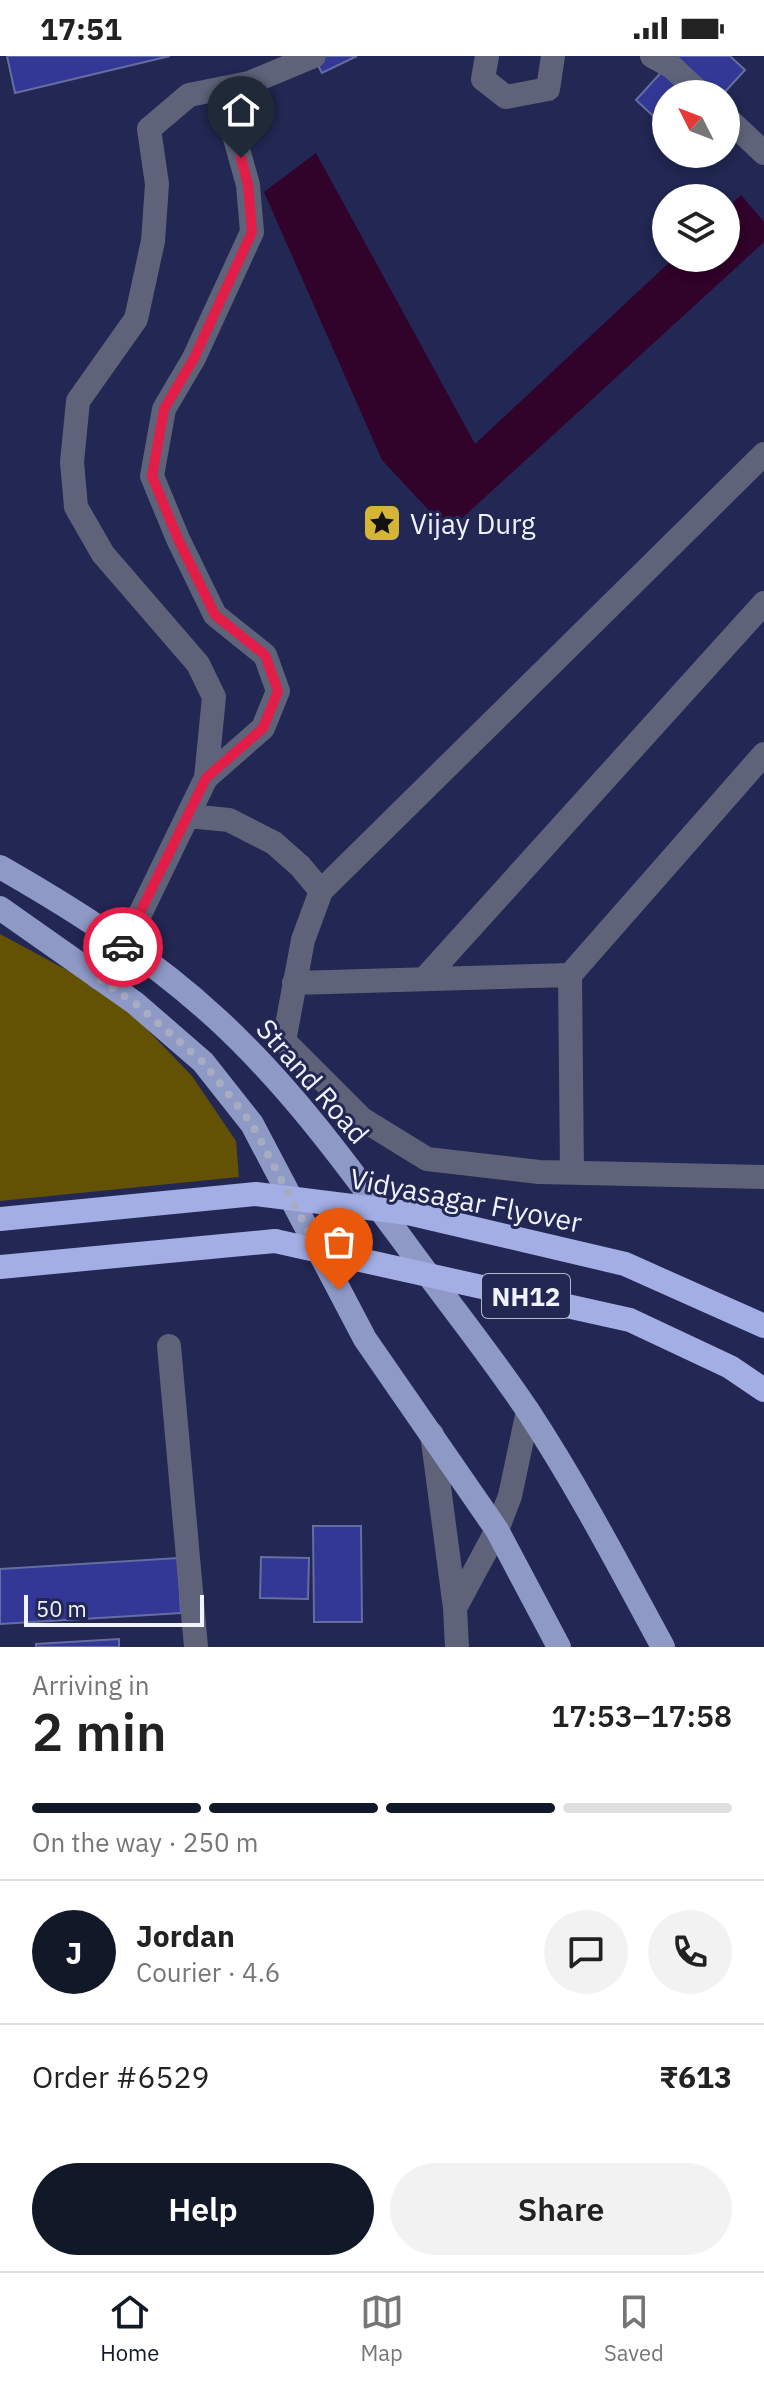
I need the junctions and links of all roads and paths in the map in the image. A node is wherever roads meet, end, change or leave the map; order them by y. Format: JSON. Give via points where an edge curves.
{"nodes":[{"id":1,"x":314,"y":56,"type":"edge"},
{"id":2,"x":487,"y":56,"type":"edge"},
{"id":3,"x":553,"y":56,"type":"edge"},
{"id":4,"x":652,"y":56,"type":"edge"},
{"id":5,"x":686,"y":80,"type":"edge"},
{"id":6,"x":249,"y":83,"type":"junction"},
{"id":7,"x":740,"y":130,"type":"edge"},
{"id":8,"x":764,"y":153,"type":"edge"},
{"id":9,"x":764,"y":454,"type":"edge"},
{"id":10,"x":764,"y":603,"type":"edge"},
{"id":11,"x":764,"y":754,"type":"edge"},
{"id":12,"x":206,"y":778,"type":"junction"},
{"id":13,"x":188,"y":816,"type":"junction"},
{"id":14,"x":0,"y":867,"type":"edge"},
{"id":15,"x":321,"y":891,"type":"junction"},
{"id":16,"x":0,"y":908,"type":"edge"},
{"id":17,"x":125,"y":945,"type":"junction"},
{"id":18,"x":570,"y":975,"type":"junction"},
{"id":19,"x":426,"y":977,"type":"junction"},
{"id":20,"x":98,"y":978,"type":"junction"},
{"id":21,"x":294,"y":983,"type":"junction"},
{"id":22,"x":572,"y":1172,"type":"junction"},
{"id":23,"x":764,"y":1177,"type":"edge"},
{"id":24,"x":0,"y":1219,"type":"edge"},
{"id":25,"x":0,"y":1267,"type":"edge"},
{"id":26,"x":764,"y":1326,"type":"edge"},
{"id":27,"x":169,"y":1346,"type":"dead end"},
{"id":28,"x":764,"y":1390,"type":"edge"},
{"id":29,"x":528,"y":1411,"type":"junction"},
{"id":30,"x":432,"y":1434,"type":"junction"},
{"id":31,"x":497,"y":1530,"type":"junction"},
{"id":32,"x":455,"y":1608,"type":"junction"},
{"id":33,"x":196,"y":1647,"type":"edge"},
{"id":34,"x":457,"y":1647,"type":"edge"},
{"id":35,"x":559,"y":1647,"type":"edge"},
{"id":36,"x":663,"y":1647,"type":"edge"}],
"edges":[{"from":1,"to":6,"type":"street"},
{"from":2,"to":3,"type":"street","via":[[483,79],[506,97],[548,89]]},
{"from":4,"to":5,"type":"street"},
{"from":6,"to":12,"type":"street","via":[[233,131],[248,185],[252,232],[194,358],[164,409],[152,476],[215,615],[265,655],[278,691],[263,728]]},
{"from":6,"to":12,"type":"street","via":[[189,95],[149,129],[157,184],[153,241],[136,319],[78,401],[72,462],[76,507],[103,554],[198,664],[214,697]]},
{"from":7,"to":8,"type":"street"},
{"from":9,"to":15,"type":"street"},
{"from":10,"to":19,"type":"street"},
{"from":11,"to":18,"type":"street"},
{"from":12,"to":13,"type":"street"},
{"from":13,"to":15,"type":"street","via":[[229,820],[274,843]]},
{"from":13,"to":17,"type":"street"},
{"from":14,"to":17,"type":"main road","name":"Strand Road"},
{"from":15,"to":21,"type":"street"},
{"from":16,"to":20,"type":"main road"},
{"from":17,"to":20,"type":"street"},
{"from":17,"to":29,"type":"main road","name":"Strand Road","via":[[218,1019],[278,1082],[348,1166]]},
{"from":18,"to":19,"type":"street"},
{"from":18,"to":22,"type":"street"},
{"from":19,"to":21,"type":"street"},
{"from":20,"to":30,"type":"main road","via":[[203,1062],[252,1124],[365,1339]]},
{"from":21,"to":22,"type":"street","via":[[284,1041],[362,1119],[427,1159]]},
{"from":22,"to":23,"type":"street"},
{"from":24,"to":26,"type":"highway","name":"Vidyasagar Flyover","number":"NH12","bridge":true,"via":[[256,1194],[408,1213],[625,1264]]},
{"from":25,"to":28,"type":"highway","number":"NH12","bridge":true,"via":[[275,1241],[630,1320],[730,1367]]},
{"from":27,"to":33,"type":"street"},
{"from":29,"to":31,"type":"street","via":[[510,1496]]},
{"from":29,"to":36,"type":"main road","name":"Strand Road"},
{"from":30,"to":31,"type":"main road"},
{"from":30,"to":32,"type":"street"},
{"from":31,"to":32,"type":"street"},
{"from":31,"to":35,"type":"main road"},
{"from":32,"to":34,"type":"street"}]}
